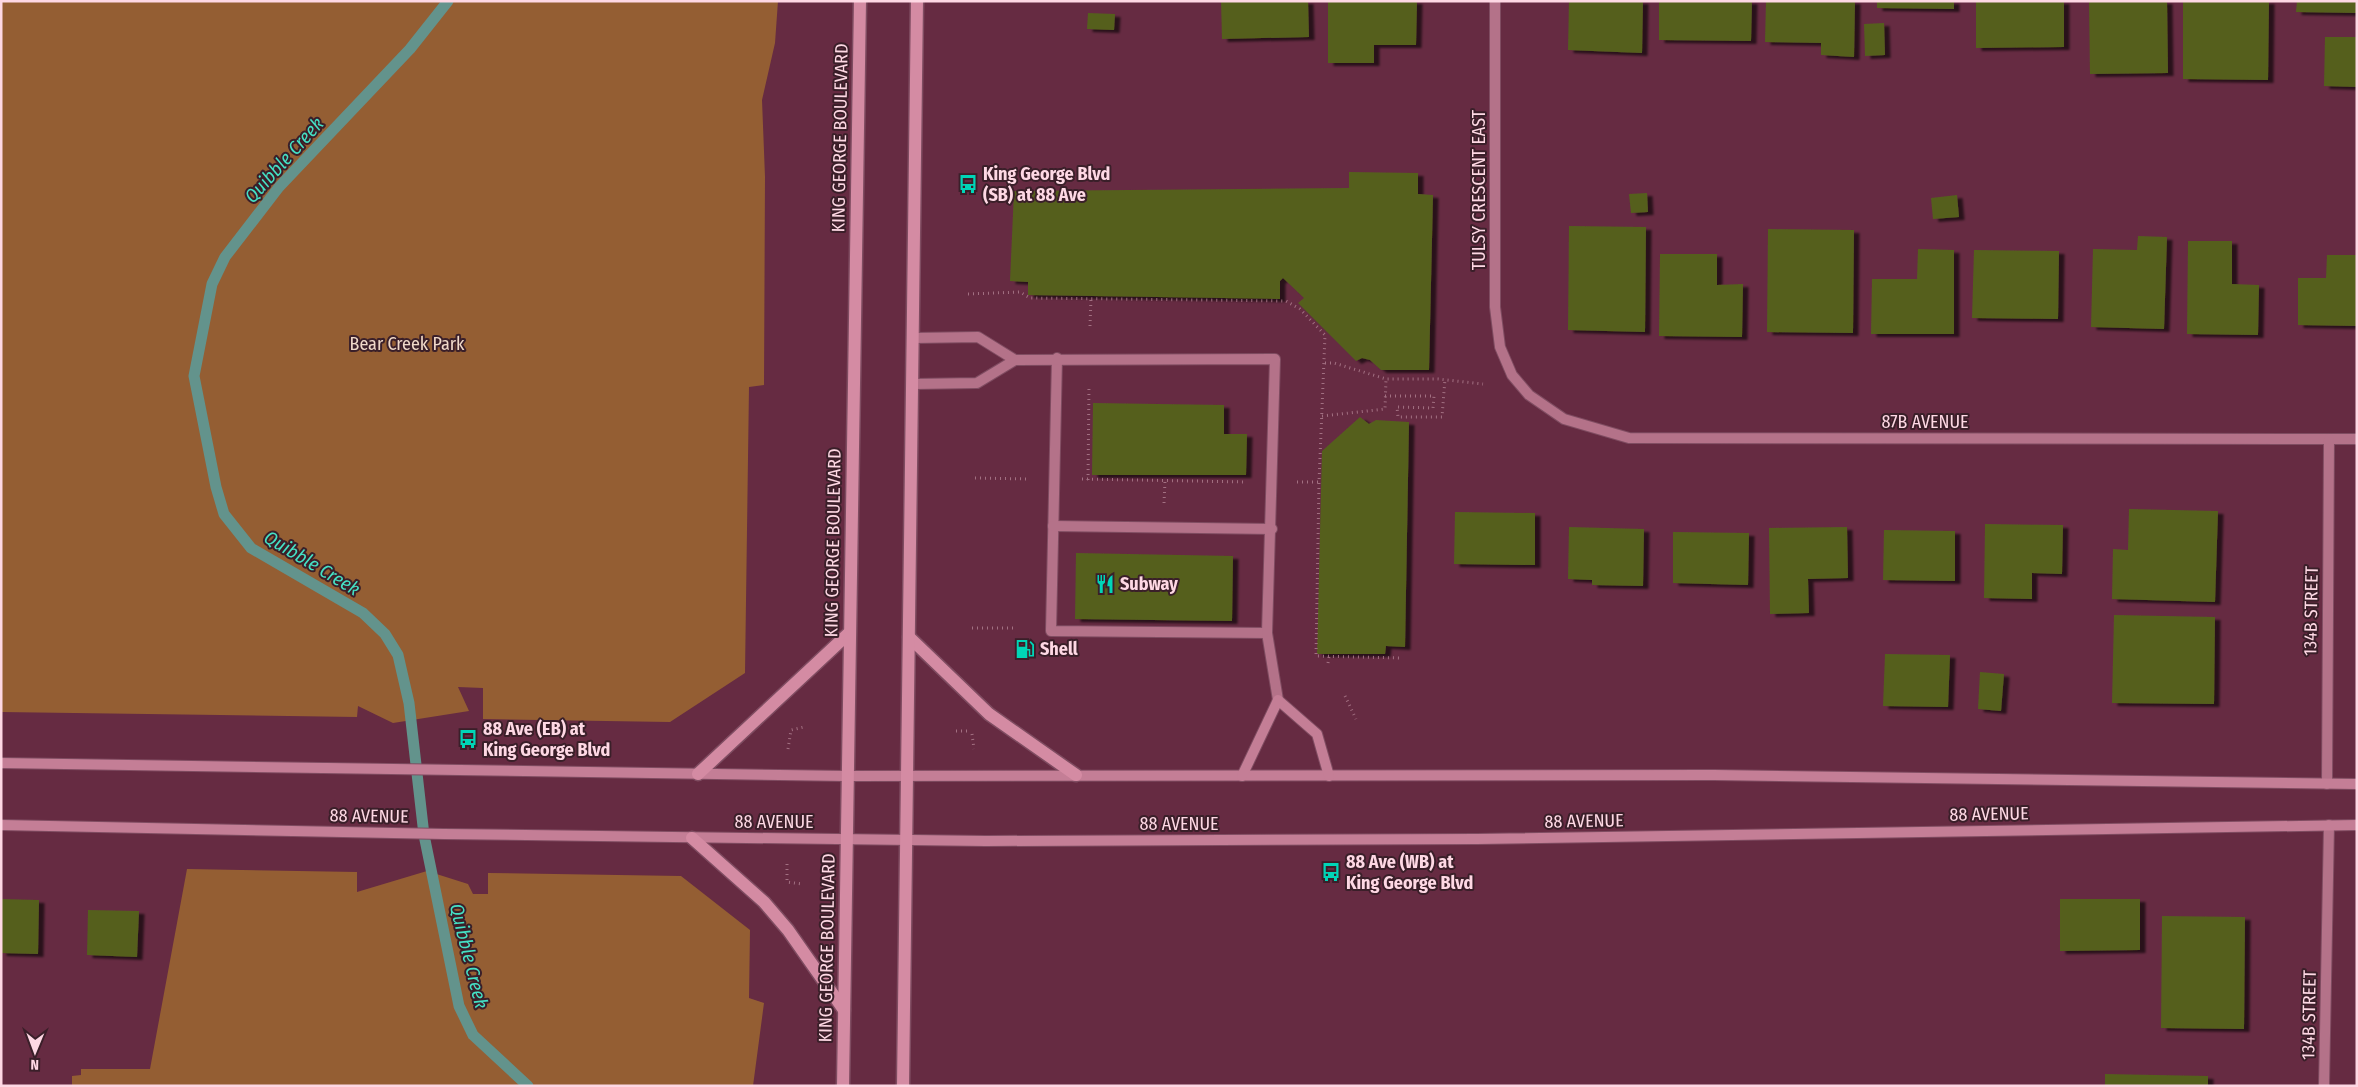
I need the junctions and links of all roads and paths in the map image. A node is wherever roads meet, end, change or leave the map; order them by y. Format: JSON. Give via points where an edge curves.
{"nodes":[{"id":1,"x":860,"y":1,"type":"edge"},
{"id":2,"x":917,"y":1,"type":"edge"},
{"id":3,"x":1495,"y":1,"type":"edge"},
{"id":4,"x":968,"y":294,"type":"dead end"},
{"id":5,"x":1090,"y":298,"type":"junction"},
{"id":6,"x":1090,"y":326,"type":"dead end"},
{"id":7,"x":913,"y":338,"type":"junction"},
{"id":8,"x":1057,"y":358,"type":"junction"},
{"id":9,"x":1015,"y":360,"type":"junction"},
{"id":10,"x":1324,"y":363,"type":"junction"},
{"id":11,"x":1512,"y":376,"type":"joint"},
{"id":12,"x":1090,"y":379,"type":"dead end"},
{"id":13,"x":1386,"y":379,"type":"junction"},
{"id":14,"x":1445,"y":379,"type":"junction"},
{"id":15,"x":912,"y":384,"type":"junction"},
{"id":16,"x":1483,"y":384,"type":"dead end"},
{"id":17,"x":1385,"y":396,"type":"junction"},
{"id":18,"x":1322,"y":416,"type":"junction"},
{"id":19,"x":2329,"y":438,"type":"junction"},
{"id":20,"x":2357,"y":439,"type":"edge"},
{"id":21,"x":975,"y":478,"type":"dead end"},
{"id":22,"x":1033,"y":479,"type":"dead end"},
{"id":23,"x":1082,"y":480,"type":"dead end"},
{"id":24,"x":1088,"y":480,"type":"junction"},
{"id":25,"x":1165,"y":481,"type":"junction"},
{"id":26,"x":1249,"y":482,"type":"dead end"},
{"id":27,"x":1293,"y":482,"type":"dead end"},
{"id":28,"x":1319,"y":482,"type":"junction"},
{"id":29,"x":1164,"y":505,"type":"dead end"},
{"id":30,"x":1053,"y":526,"type":"junction"},
{"id":31,"x":1272,"y":529,"type":"junction"},
{"id":32,"x":972,"y":628,"type":"dead end"},
{"id":33,"x":1012,"y":628,"type":"dead end"},
{"id":34,"x":1268,"y":633,"type":"junction"},
{"id":35,"x":848,"y":634,"type":"junction"},
{"id":36,"x":908,"y":637,"type":"junction"},
{"id":37,"x":1328,"y":657,"type":"junction"},
{"id":38,"x":1400,"y":658,"type":"dead end"},
{"id":39,"x":1328,"y":663,"type":"dead end"},
{"id":40,"x":1345,"y":696,"type":"dead end"},
{"id":41,"x":1278,"y":700,"type":"junction"},
{"id":42,"x":1356,"y":719,"type":"dead end"},
{"id":43,"x":804,"y":727,"type":"dead end"},
{"id":44,"x":956,"y":731,"type":"dead end"},
{"id":45,"x":788,"y":749,"type":"dead end"},
{"id":46,"x":974,"y":749,"type":"dead end"},
{"id":47,"x":1,"y":763,"type":"edge"},
{"id":48,"x":698,"y":774,"type":"junction"},
{"id":49,"x":1076,"y":775,"type":"junction"},
{"id":50,"x":847,"y":776,"type":"junction"},
{"id":51,"x":907,"y":776,"type":"junction"},
{"id":52,"x":1242,"y":776,"type":"junction"},
{"id":53,"x":1328,"y":776,"type":"junction"},
{"id":54,"x":2327,"y":784,"type":"junction"},
{"id":55,"x":2357,"y":784,"type":"edge"},
{"id":56,"x":1,"y":825,"type":"edge"},
{"id":57,"x":2329,"y":825,"type":"junction"},
{"id":58,"x":2357,"y":825,"type":"edge"},
{"id":59,"x":692,"y":838,"type":"junction"},
{"id":60,"x":846,"y":839,"type":"junction"},
{"id":61,"x":906,"y":840,"type":"junction"},
{"id":62,"x":787,"y":864,"type":"dead end"},
{"id":63,"x":802,"y":884,"type":"dead end"},
{"id":64,"x":844,"y":1010,"type":"junction"},
{"id":65,"x":843,"y":1086,"type":"edge"},
{"id":66,"x":903,"y":1086,"type":"edge"},
{"id":67,"x":2324,"y":1086,"type":"edge"}],
"edges":[{"from":1,"to":35,"type":"main road","name":"KING GEORGE BOULEVARD"},
{"from":2,"to":7,"type":"main road"},
{"from":3,"to":11,"type":"street","name":"TULSY CRESCENT EAST","via":[[1495,307],[1500,347]]},
{"from":4,"to":5,"type":"path","via":[[1020,292],[1030,298]]},
{"from":5,"to":6,"type":"path"},
{"from":5,"to":10,"type":"path","via":[[1286,301],[1300,309],[1326,335]]},
{"from":7,"to":9,"type":"street","via":[[978,337]]},
{"from":7,"to":15,"type":"main road"},
{"from":8,"to":9,"type":"street"},
{"from":8,"to":30,"type":"street"},
{"from":8,"to":31,"type":"street","via":[[1275,359],[1270,482]]},
{"from":9,"to":15,"type":"street","via":[[977,383]]},
{"from":10,"to":13,"type":"path"},
{"from":10,"to":18,"type":"path"},
{"from":11,"to":19,"type":"street","name":"87B AVENUE","via":[[1529,395],[1564,420],[1628,438]]},
{"from":12,"to":24,"type":"path"},
{"from":13,"to":14,"type":"path"},
{"from":13,"to":17,"type":"path"},
{"from":14,"to":16,"type":"path"},
{"from":14,"to":17,"type":"path","via":[[1442,417],[1398,417],[1397,407],[1433,408],[1434,396]]},
{"from":15,"to":36,"type":"main road"},
{"from":17,"to":18,"type":"path","via":[[1385,409]]},
{"from":18,"to":28,"type":"path"},
{"from":19,"to":20,"type":"street","name":"87B AVENUE"},
{"from":19,"to":54,"type":"street","name":"134B STREET"},
{"from":21,"to":22,"type":"path"},
{"from":23,"to":24,"type":"path"},
{"from":24,"to":25,"type":"path"},
{"from":25,"to":26,"type":"path"},
{"from":25,"to":29,"type":"path"},
{"from":27,"to":28,"type":"path"},
{"from":28,"to":37,"type":"path","via":[[1316,656]]},
{"from":30,"to":31,"type":"street"},
{"from":30,"to":34,"type":"street","via":[[1051,631]]},
{"from":31,"to":34,"type":"street"},
{"from":32,"to":33,"type":"path"},
{"from":34,"to":41,"type":"street"},
{"from":35,"to":48,"type":"main road"},
{"from":35,"to":50,"type":"main road","name":"KING GEORGE BOULEVARD"},
{"from":36,"to":49,"type":"main road","via":[[989,714]]},
{"from":36,"to":51,"type":"main road"},
{"from":37,"to":38,"type":"path"},
{"from":37,"to":39,"type":"path"},
{"from":40,"to":42,"type":"path"},
{"from":41,"to":52,"type":"main road"},
{"from":41,"to":53,"type":"main road","via":[[1317,734]]},
{"from":43,"to":45,"type":"path","via":[[791,730]]},
{"from":44,"to":46,"type":"path","via":[[972,732]]},
{"from":47,"to":48,"type":"main road","name":"88 AVENUE"},
{"from":48,"to":50,"type":"main road","name":"88 AVENUE"},
{"from":49,"to":51,"type":"main road","name":"88 AVENUE"},
{"from":49,"to":52,"type":"main road","name":"88 AVENUE"},
{"from":50,"to":51,"type":"main road","name":"88 AVENUE"},
{"from":50,"to":60,"type":"main road","name":"KING GEORGE BOULEVARD"},
{"from":51,"to":61,"type":"main road"},
{"from":52,"to":53,"type":"main road","name":"88 AVENUE"},
{"from":53,"to":54,"type":"main road","name":"88 AVENUE","via":[[1714,776]]},
{"from":54,"to":55,"type":"main road","name":"88 AVENUE"},
{"from":56,"to":59,"type":"main road","name":"88 AVENUE"},
{"from":57,"to":58,"type":"main road","name":"88 AVENUE"},
{"from":57,"to":61,"type":"main road","name":"88 AVENUE","via":[[1477,838]]},
{"from":57,"to":67,"type":"street","name":"134B STREET"},
{"from":59,"to":60,"type":"main road","name":"88 AVENUE"},
{"from":59,"to":64,"type":"main road","via":[[764,902],[788,930]]},
{"from":60,"to":61,"type":"main road","name":"88 AVENUE"},
{"from":60,"to":64,"type":"main road","name":"KING GEORGE BOULEVARD"},
{"from":61,"to":66,"type":"main road"},
{"from":62,"to":63,"type":"path","via":[[787,882]]},
{"from":64,"to":65,"type":"main road","name":"KING GEORGE BOULEVARD"}]}
